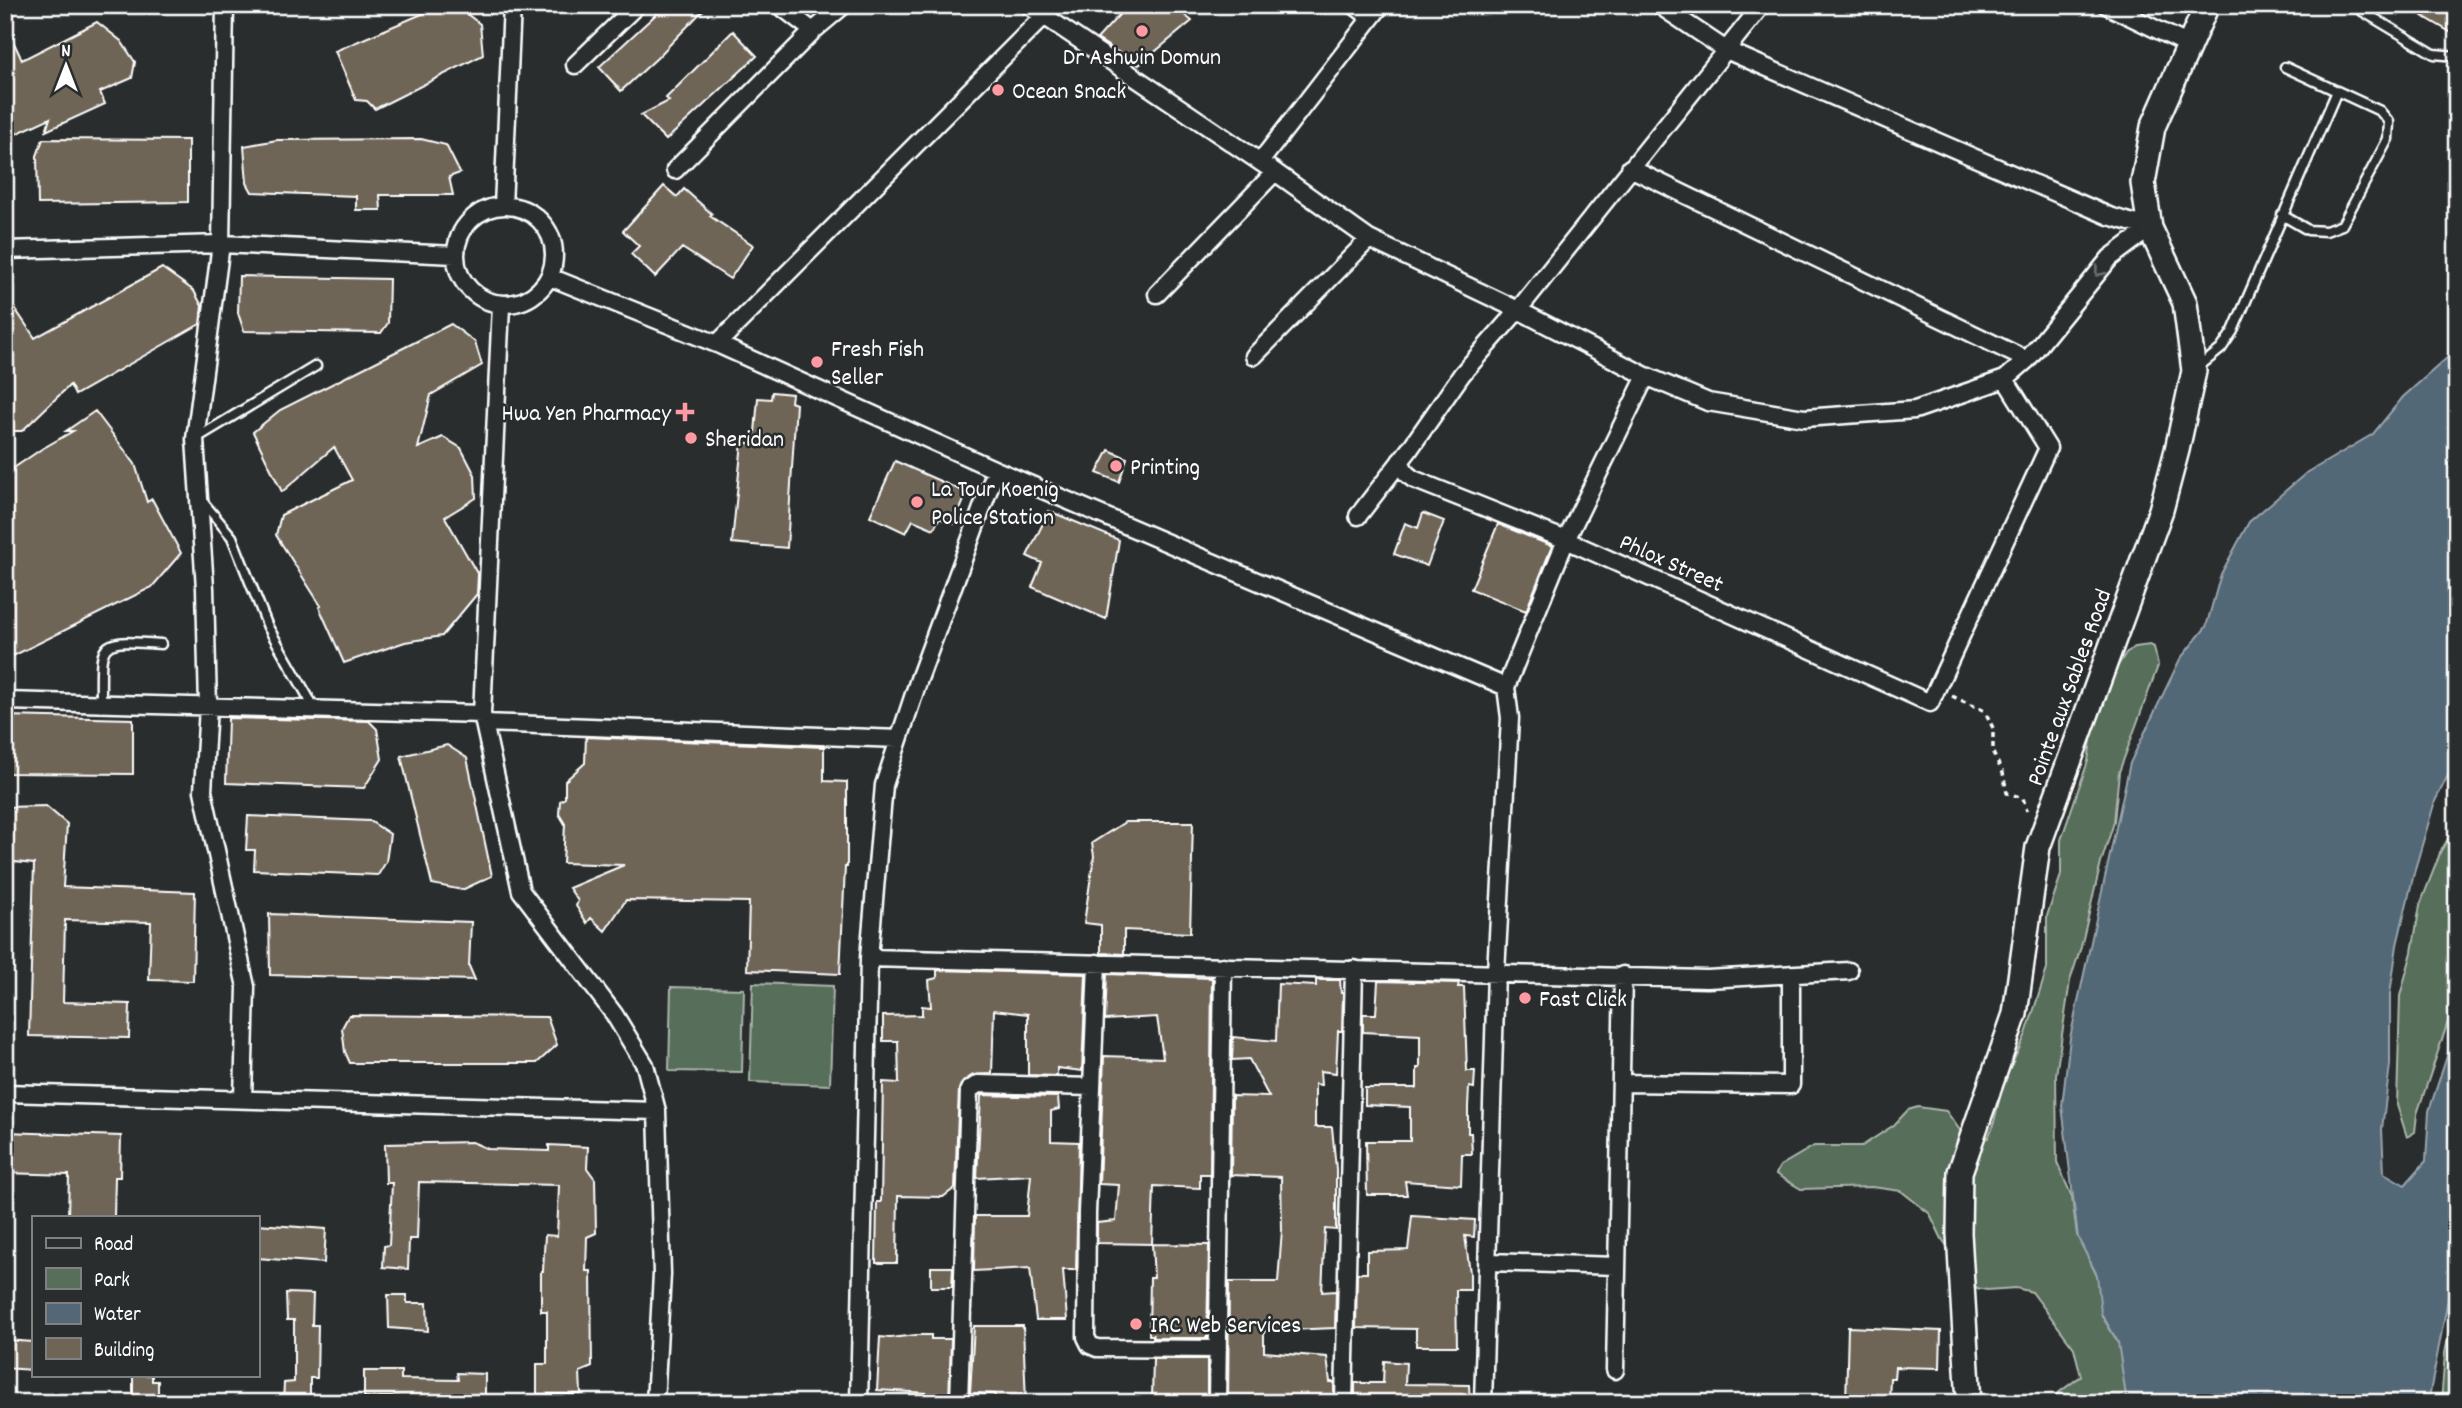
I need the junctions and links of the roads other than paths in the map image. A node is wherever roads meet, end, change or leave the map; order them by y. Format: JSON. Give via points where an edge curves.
{"nodes":[{"id":1,"x":225,"y":5,"type":"edge"},
{"id":2,"x":512,"y":5,"type":"edge"},
{"id":3,"x":638,"y":5,"type":"edge"},
{"id":4,"x":779,"y":5,"type":"edge"},
{"id":5,"x":844,"y":5,"type":"edge"},
{"id":6,"x":1028,"y":5,"type":"edge"},
{"id":7,"x":1354,"y":5,"type":"edge"},
{"id":8,"x":1659,"y":5,"type":"edge"},
{"id":9,"x":1762,"y":5,"type":"edge"},
{"id":10,"x":2106,"y":5,"type":"edge"},
{"id":11,"x":2207,"y":5,"type":"edge"},
{"id":12,"x":2352,"y":5,"type":"edge"},
{"id":13,"x":1376,"y":12,"type":"edge"},
{"id":14,"x":1043,"y":17,"type":"junction"},
{"id":15,"x":814,"y":31,"type":"junction"},
{"id":16,"x":2189,"y":45,"type":"junction"},
{"id":17,"x":1726,"y":51,"type":"junction"},
{"id":18,"x":2457,"y":56,"type":"edge"},
{"id":19,"x":575,"y":65,"type":"dead end"},
{"id":20,"x":2285,"y":66,"type":"dead end"},
{"id":21,"x":2337,"y":91,"type":"junction"},
{"id":22,"x":1260,"y":162,"type":"junction"},
{"id":23,"x":1630,"y":168,"type":"junction"},
{"id":24,"x":675,"y":170,"type":"dead end"},
{"id":25,"x":1275,"y":172,"type":"junction"},
{"id":26,"x":503,"y":206,"type":"junction"},
{"id":27,"x":2282,"y":215,"type":"junction"},
{"id":28,"x":2150,"y":228,"type":"junction"},
{"id":29,"x":1369,"y":239,"type":"junction"},
{"id":30,"x":221,"y":244,"type":"junction"},
{"id":31,"x":5,"y":250,"type":"edge"},
{"id":32,"x":455,"y":255,"type":"junction"},
{"id":33,"x":550,"y":277,"type":"junction"},
{"id":34,"x":1157,"y":294,"type":"dead end"},
{"id":35,"x":501,"y":305,"type":"junction"},
{"id":36,"x":1518,"y":310,"type":"junction"},
{"id":37,"x":717,"y":344,"type":"junction"},
{"id":38,"x":1254,"y":356,"type":"dead end"},
{"id":39,"x":2027,"y":360,"type":"junction"},
{"id":40,"x":316,"y":366,"type":"dead end"},
{"id":41,"x":2194,"y":371,"type":"junction"},
{"id":42,"x":1646,"y":376,"type":"junction"},
{"id":43,"x":2005,"y":379,"type":"junction"},
{"id":44,"x":195,"y":439,"type":"junction"},
{"id":45,"x":1400,"y":461,"type":"junction"},
{"id":46,"x":996,"y":470,"type":"junction"},
{"id":47,"x":200,"y":499,"type":"junction"},
{"id":48,"x":1358,"y":516,"type":"dead end"},
{"id":49,"x":1566,"y":540,"type":"junction"},
{"id":50,"x":161,"y":644,"type":"dead end"},
{"id":51,"x":1506,"y":687,"type":"junction"},
{"id":52,"x":5,"y":701,"type":"edge"},
{"id":53,"x":101,"y":704,"type":"junction"},
{"id":54,"x":208,"y":707,"type":"junction"},
{"id":55,"x":315,"y":709,"type":"junction"},
{"id":56,"x":483,"y":718,"type":"junction"},
{"id":57,"x":899,"y":739,"type":"junction"},
{"id":58,"x":869,"y":958,"type":"junction"},
{"id":59,"x":1097,"y":963,"type":"junction"},
{"id":60,"x":1223,"y":966,"type":"junction"},
{"id":61,"x":1354,"y":969,"type":"junction"},
{"id":62,"x":1849,"y":971,"type":"dead end"},
{"id":63,"x":1496,"y":972,"type":"junction"},
{"id":64,"x":1791,"y":974,"type":"junction"},
{"id":65,"x":1623,"y":975,"type":"junction"},
{"id":66,"x":1621,"y":1083,"type":"junction"},
{"id":67,"x":1092,"y":1087,"type":"junction"},
{"id":68,"x":5,"y":1093,"type":"edge"},
{"id":69,"x":243,"y":1099,"type":"junction"},
{"id":70,"x":657,"y":1111,"type":"junction"},
{"id":71,"x":1489,"y":1262,"type":"junction"},
{"id":72,"x":1616,"y":1266,"type":"junction"},
{"id":73,"x":1217,"y":1349,"type":"junction"},
{"id":74,"x":1615,"y":1370,"type":"dead end"},
{"id":75,"x":655,"y":1403,"type":"edge"},
{"id":76,"x":859,"y":1403,"type":"edge"},
{"id":77,"x":959,"y":1403,"type":"edge"},
{"id":78,"x":1217,"y":1403,"type":"edge"},
{"id":79,"x":1344,"y":1403,"type":"edge"},
{"id":80,"x":1483,"y":1403,"type":"edge"},
{"id":81,"x":1969,"y":1403,"type":"edge"}],
"edges":[{"from":1,"to":30,"type":"street"},
{"from":2,"to":26,"type":"street"},
{"from":3,"to":19,"type":"street"},
{"from":4,"to":15,"type":"street"},
{"from":5,"to":15,"type":"street"},
{"from":6,"to":14,"type":"street"},
{"from":7,"to":13,"type":"street"},
{"from":8,"to":17,"type":"street"},
{"from":9,"to":17,"type":"street"},
{"from":10,"to":16,"type":"street"},
{"from":11,"to":16,"type":"main road","name":"Pointe aux Sables Road"},
{"from":12,"to":18,"type":"lane","via":[[2434,54]]},
{"from":13,"to":22,"type":"street"},
{"from":14,"to":22,"type":"street"},
{"from":14,"to":37,"type":"street"},
{"from":15,"to":24,"type":"street"},
{"from":16,"to":28,"type":"main road","name":"Pointe aux Sables Road","via":[[2153,127],[2143,183]]},
{"from":17,"to":23,"type":"street"},
{"from":17,"to":28,"type":"street","via":[[2109,216]]},
{"from":20,"to":21,"type":"lane"},
{"from":21,"to":27,"type":"lane"},
{"from":21,"to":27,"type":"lane","via":[[2380,111],[2389,122],[2388,139],[2342,225],[2326,231],[2308,230]]},
{"from":22,"to":25,"type":"street"},
{"from":23,"to":36,"type":"street"},
{"from":23,"to":39,"type":"street"},
{"from":25,"to":29,"type":"street"},
{"from":25,"to":34,"type":"street"},
{"from":26,"to":32,"type":"street","via":[[488,208],[464,226]]},
{"from":26,"to":33,"type":"street","via":[[535,215],[547,228],[555,260]]},
{"from":27,"to":41,"type":"lane","via":[[2232,331],[2221,349]]},
{"from":28,"to":39,"type":"street","one_way":true,"via":[[2110,258]]},
{"from":28,"to":41,"type":"main road","name":"Pointe aux Sables Road","via":[[2185,303]]},
{"from":29,"to":36,"type":"street"},
{"from":29,"to":38,"type":"street"},
{"from":30,"to":31,"type":"street"},
{"from":30,"to":32,"type":"street"},
{"from":30,"to":44,"type":"street"},
{"from":32,"to":35,"type":"street","via":[[464,283],[480,298]]},
{"from":33,"to":35,"type":"street","via":[[530,299]]},
{"from":33,"to":37,"type":"street"},
{"from":35,"to":56,"type":"street"},
{"from":36,"to":42,"type":"street"},
{"from":36,"to":45,"type":"street","via":[[1462,374]]},
{"from":37,"to":46,"type":"street"},
{"from":39,"to":43,"type":"street"},
{"from":40,"to":44,"type":"lane"},
{"from":41,"to":81,"type":"main road","name":"Pointe aux Sables Road","via":[[2161,510],[2038,847],[2015,1014],[1960,1172]]},
{"from":42,"to":43,"type":"street","via":[[1708,402],[1804,418],[1915,410]]},
{"from":42,"to":49,"type":"street"},
{"from":43,"to":49,"type":"street","name":"Phlox Street","via":[[2048,448],[1933,696]]},
{"from":44,"to":47,"type":"street"},
{"from":45,"to":48,"type":"street"},
{"from":45,"to":49,"type":"street","name":"Phlox Street","via":[[1413,479]]},
{"from":46,"to":51,"type":"street"},
{"from":46,"to":57,"type":"street"},
{"from":47,"to":54,"type":"street"},
{"from":47,"to":55,"type":"lane","via":[[232,537],[268,627]]},
{"from":49,"to":51,"type":"street"},
{"from":50,"to":53,"type":"lane","via":[[109,644],[101,656]]},
{"from":51,"to":63,"type":"street","via":[[1510,718]]},
{"from":52,"to":53,"type":"street"},
{"from":53,"to":54,"type":"street"},
{"from":54,"to":55,"type":"street"},
{"from":54,"to":69,"type":"street","via":[[204,792],[246,987]]},
{"from":55,"to":56,"type":"street"},
{"from":56,"to":57,"type":"street"},
{"from":56,"to":70,"type":"street","via":[[521,891],[614,1014],[645,1065]]},
{"from":57,"to":58,"type":"street","via":[[884,785]]},
{"from":58,"to":59,"type":"street"},
{"from":58,"to":76,"type":"street"},
{"from":59,"to":60,"type":"street"},
{"from":59,"to":67,"type":"street"},
{"from":60,"to":61,"type":"street"},
{"from":60,"to":73,"type":"street"},
{"from":61,"to":63,"type":"street"},
{"from":61,"to":79,"type":"street"},
{"from":62,"to":64,"type":"street"},
{"from":63,"to":65,"type":"street"},
{"from":63,"to":71,"type":"street"},
{"from":64,"to":65,"type":"street","via":[[1707,979]]},
{"from":64,"to":66,"type":"street","via":[[1791,1086]]},
{"from":65,"to":66,"type":"street"},
{"from":66,"to":72,"type":"street"},
{"from":67,"to":73,"type":"street","via":[[1086,1337],[1097,1348]]},
{"from":67,"to":77,"type":"street","via":[[978,1084],[969,1090]]},
{"from":68,"to":69,"type":"street"},
{"from":69,"to":70,"type":"street"},
{"from":70,"to":75,"type":"street","via":[[662,1274]]},
{"from":71,"to":72,"type":"street"},
{"from":71,"to":80,"type":"street"},
{"from":72,"to":74,"type":"street"},
{"from":73,"to":78,"type":"street"}]}
